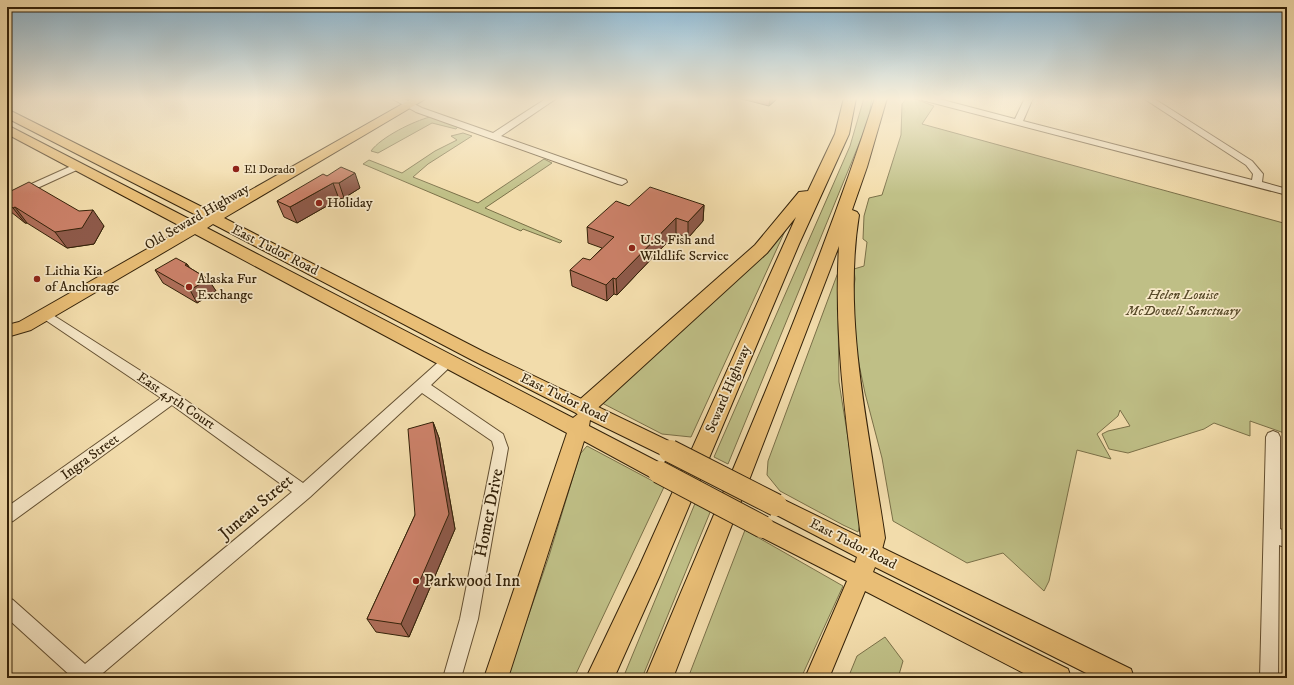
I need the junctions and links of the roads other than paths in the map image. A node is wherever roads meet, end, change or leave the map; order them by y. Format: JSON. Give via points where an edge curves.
{"nodes":[{"id":1,"x":9,"y":130,"type":"edge"},
{"id":2,"x":38,"y":130,"type":"edge"},
{"id":3,"x":355,"y":130,"type":"edge"},
{"id":4,"x":478,"y":130,"type":"edge"},
{"id":5,"x":505,"y":130,"type":"edge"},
{"id":6,"x":843,"y":130,"type":"edge"},
{"id":7,"x":871,"y":130,"type":"edge"},
{"id":8,"x":1044,"y":130,"type":"edge"},
{"id":9,"x":1197,"y":130,"type":"edge"},
{"id":10,"x":842,"y":134,"type":"junction"},
{"id":11,"x":496,"y":136,"type":"junction"},
{"id":12,"x":78,"y":166,"type":"junction"},
{"id":13,"x":860,"y":167,"type":"junction"},
{"id":14,"x":622,"y":182,"type":"dead end"},
{"id":15,"x":1257,"y":184,"type":"junction"},
{"id":16,"x":1287,"y":192,"type":"edge"},
{"id":17,"x":7,"y":200,"type":"edge"},
{"id":18,"x":200,"y":220,"type":"junction"},
{"id":19,"x":45,"y":314,"type":"junction"},
{"id":20,"x":7,"y":326,"type":"edge"},
{"id":21,"x":7,"y":331,"type":"edge"},
{"id":22,"x":448,"y":360,"type":"junction"},
{"id":23,"x":422,"y":386,"type":"junction"},
{"id":24,"x":172,"y":398,"type":"junction"},
{"id":25,"x":584,"y":408,"type":"junction"},
{"id":26,"x":578,"y":430,"type":"junction"},
{"id":27,"x":1273,"y":437,"type":"dead end"},
{"id":28,"x":304,"y":492,"type":"junction"},
{"id":29,"x":7,"y":516,"type":"edge"},
{"id":30,"x":1271,"y":533,"type":"junction"},
{"id":31,"x":1287,"y":540,"type":"edge"},
{"id":32,"x":870,"y":553,"type":"junction"},
{"id":33,"x":860,"y":577,"type":"junction"},
{"id":34,"x":7,"y":606,"type":"edge"},
{"id":35,"x":85,"y":677,"type":"edge"},
{"id":36,"x":452,"y":678,"type":"edge"},
{"id":37,"x":496,"y":678,"type":"edge"},
{"id":38,"x":600,"y":678,"type":"edge"},
{"id":39,"x":659,"y":678,"type":"edge"},
{"id":40,"x":817,"y":678,"type":"edge"},
{"id":41,"x":1059,"y":678,"type":"edge"},
{"id":42,"x":1122,"y":678,"type":"edge"},
{"id":43,"x":1269,"y":678,"type":"edge"}],
"edges":[{"from":1,"to":12,"type":"main road","name":"East Tudor Road"},
{"from":2,"to":18,"type":"main road","name":"East Tudor Road"},
{"from":3,"to":18,"type":"main road","name":"Old Seward Highway"},
{"from":4,"to":11,"type":"street"},
{"from":5,"to":11,"type":"street"},
{"from":6,"to":10,"type":"highway","name":"Seward Highway"},
{"from":7,"to":13,"type":"highway"},
{"from":8,"to":15,"type":"street"},
{"from":9,"to":15,"type":"street","via":[[1249,163],[1258,174]]},
{"from":10,"to":25,"type":"highway","via":[[794,210],[761,249]]},
{"from":10,"to":38,"type":"highway","name":"Seward Highway"},
{"from":11,"to":14,"type":"street"},
{"from":12,"to":17,"type":"street"},
{"from":12,"to":18,"type":"main road","name":"East Tudor Road"},
{"from":13,"to":32,"type":"highway","via":[[847,234],[845,314],[855,417],[873,538]]},
{"from":13,"to":39,"type":"highway","via":[[811,300]]},
{"from":15,"to":16,"type":"street"},
{"from":18,"to":19,"type":"main road","name":"Old Seward Highway"},
{"from":18,"to":20,"type":"main road","name":"Old Seward Highway","via":[[15,319]]},
{"from":18,"to":22,"type":"main road","name":"East Tudor Road"},
{"from":18,"to":25,"type":"main road","name":"East Tudor Road"},
{"from":19,"to":21,"type":"main road","name":"Old Seward Highway","via":[[25,326]]},
{"from":19,"to":24,"type":"street","name":"East 45th Court"},
{"from":22,"to":23,"type":"street","name":"Juneau Street"},
{"from":22,"to":26,"type":"main road","name":"East Tudor Road"},
{"from":23,"to":28,"type":"street","name":"Juneau Street"},
{"from":23,"to":36,"type":"street","name":"Homer Drive","via":[[498,438],[501,448],[469,619]]},
{"from":24,"to":28,"type":"street","name":"East 45th Court"},
{"from":24,"to":29,"type":"street","name":"Ingra Street"},
{"from":25,"to":26,"type":"main road"},
{"from":25,"to":32,"type":"main road","name":"East Tudor Road","bridge":true},
{"from":26,"to":33,"type":"main road","name":"East Tudor Road","bridge":true},
{"from":26,"to":37,"type":"main road"},
{"from":27,"to":30,"type":"street"},
{"from":28,"to":35,"type":"street","name":"Juneau Street"},
{"from":30,"to":31,"type":"street"},
{"from":30,"to":43,"type":"street"},
{"from":32,"to":33,"type":"main road"},
{"from":32,"to":42,"type":"main road","name":"East Tudor Road"},
{"from":33,"to":40,"type":"main road"},
{"from":33,"to":41,"type":"main road","name":"East Tudor Road"},
{"from":34,"to":35,"type":"street"}]}
